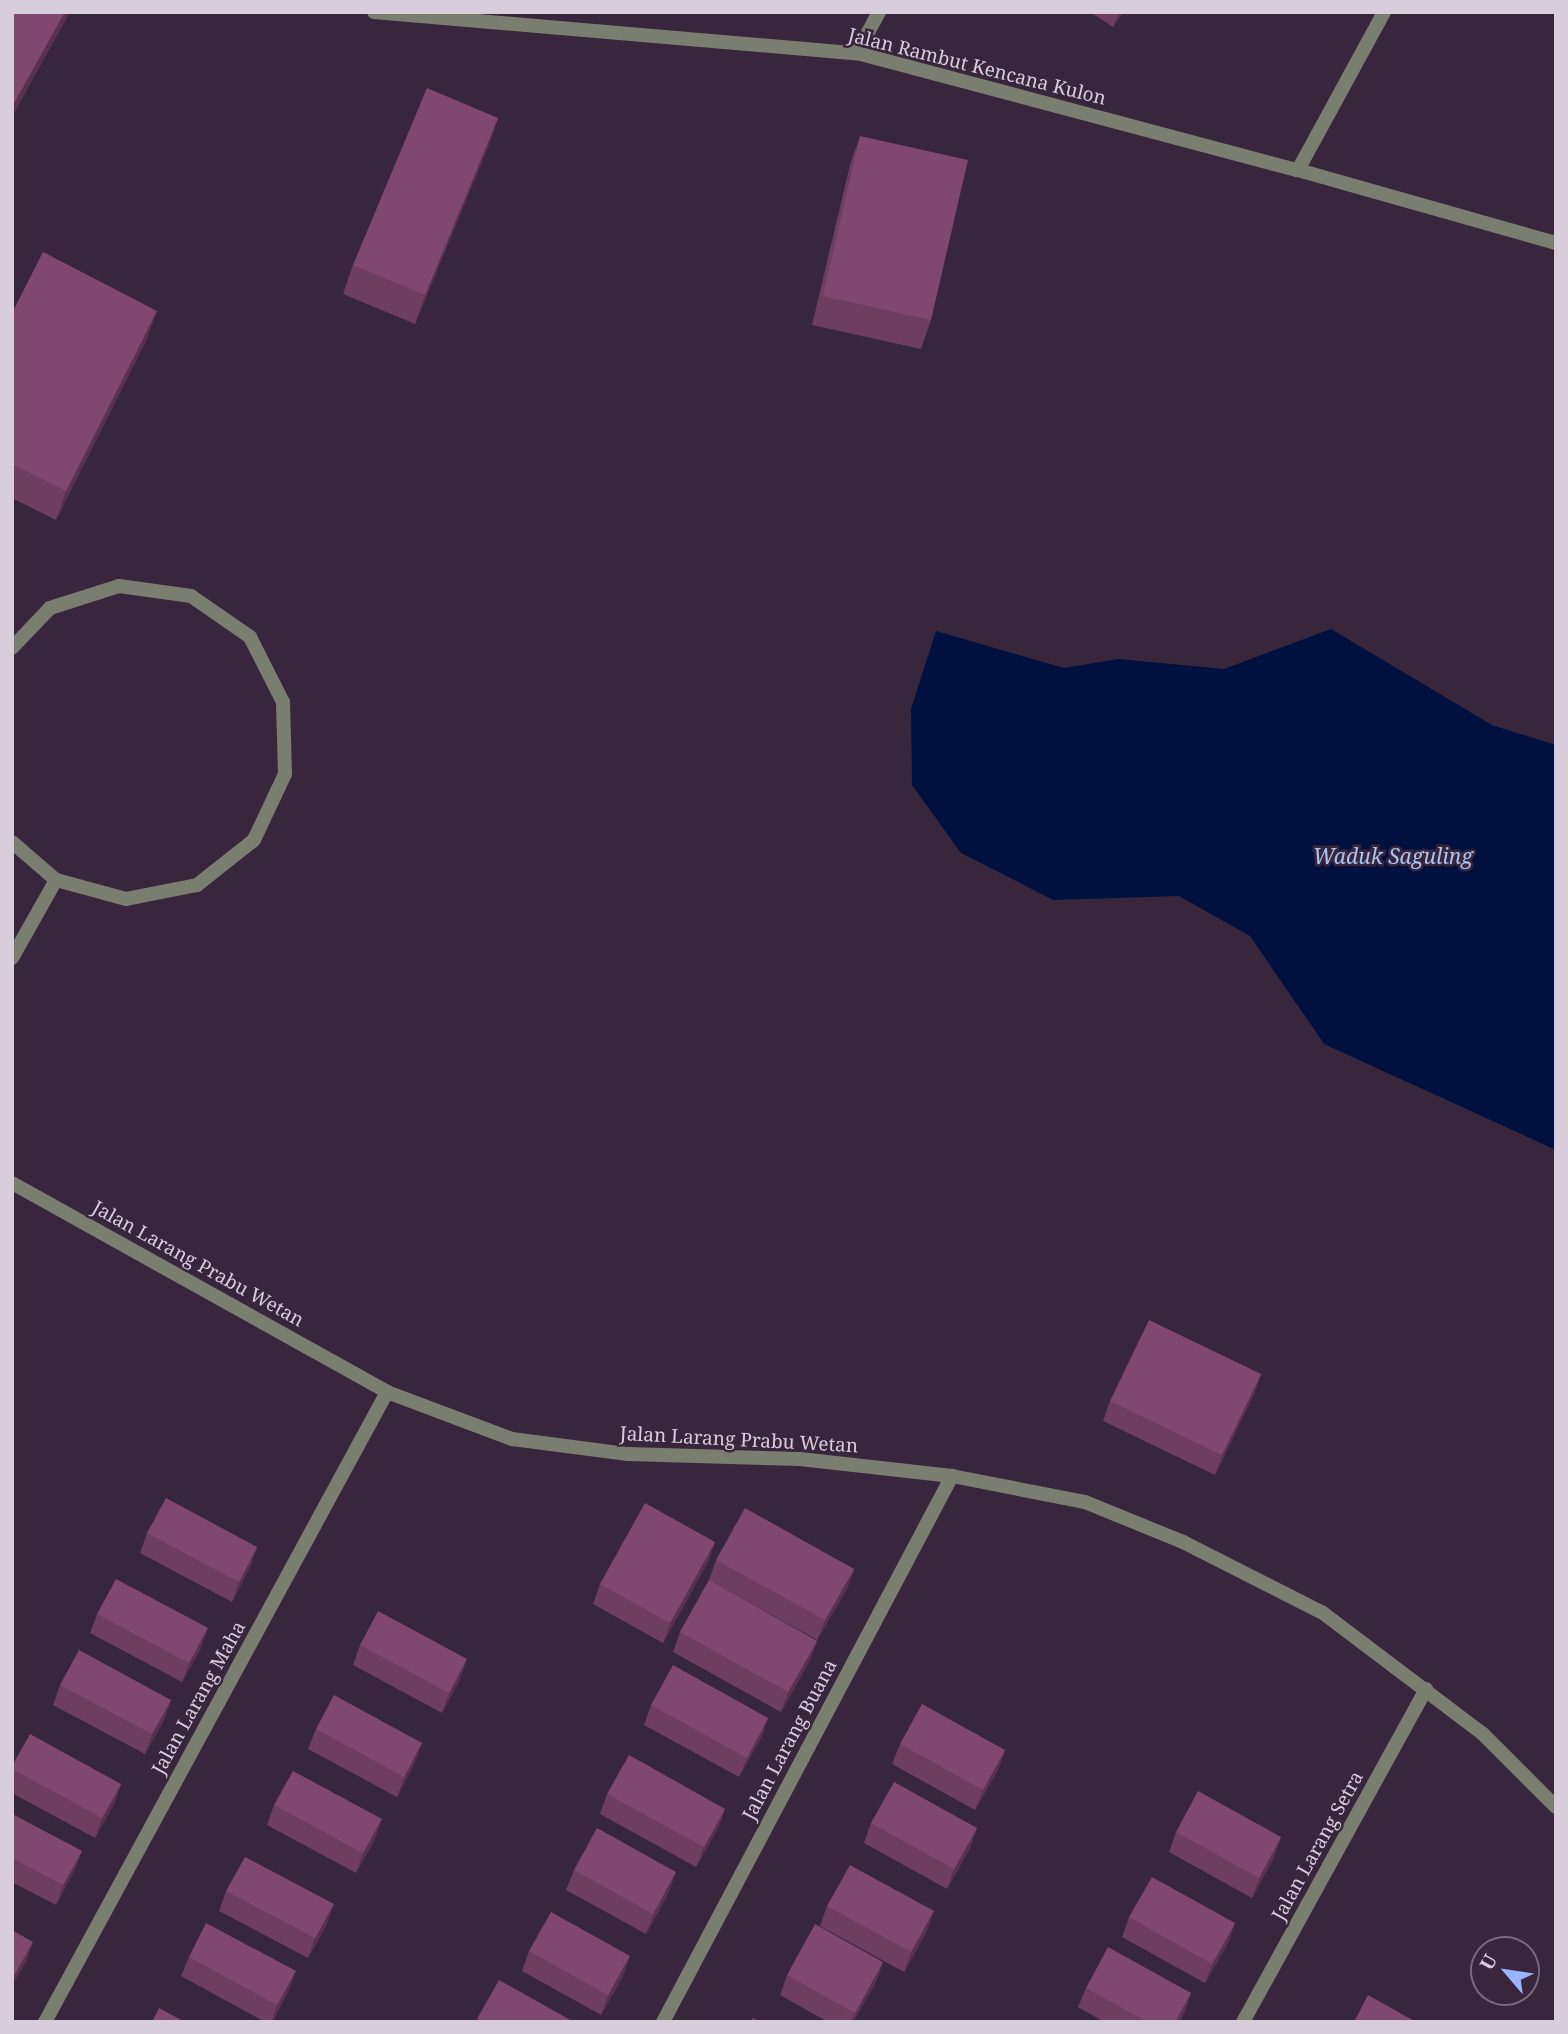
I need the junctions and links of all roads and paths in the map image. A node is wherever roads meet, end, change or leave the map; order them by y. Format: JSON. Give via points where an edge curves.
{"nodes":[{"id":1,"x":374,"y":12,"type":"edge"},
{"id":2,"x":879,"y":12,"type":"edge"},
{"id":3,"x":1384,"y":12,"type":"edge"},
{"id":4,"x":857,"y":54,"type":"junction"},
{"id":5,"x":1298,"y":170,"type":"junction"},
{"id":6,"x":1556,"y":243,"type":"edge"},
{"id":7,"x":12,"y":648,"type":"edge"},
{"id":8,"x":12,"y":842,"type":"edge"},
{"id":9,"x":56,"y":880,"type":"junction"},
{"id":10,"x":12,"y":958,"type":"edge"},
{"id":11,"x":12,"y":1183,"type":"edge"},
{"id":12,"x":387,"y":1392,"type":"junction"},
{"id":13,"x":952,"y":1476,"type":"junction"},
{"id":14,"x":1426,"y":1689,"type":"junction"},
{"id":15,"x":1556,"y":1807,"type":"edge"},
{"id":16,"x":45,"y":2022,"type":"edge"},
{"id":17,"x":663,"y":2022,"type":"edge"},
{"id":18,"x":1243,"y":2022,"type":"edge"}],
"edges":[{"from":1,"to":4,"type":"street","name":"Jalan Rambut Kencana Kulon"},
{"from":2,"to":4,"type":"street"},
{"from":3,"to":5,"type":"street"},
{"from":4,"to":5,"type":"street","name":"Jalan Rambut Kencana Kulon"},
{"from":5,"to":6,"type":"street","name":"Jalan Rambut Kencana Kulon"},
{"from":7,"to":9,"type":"street","via":[[50,608],[119,586],[191,596],[250,637],[284,702],[285,774],[254,840],[197,885],[126,899]]},
{"from":8,"to":9,"type":"street"},
{"from":9,"to":10,"type":"street"},
{"from":11,"to":12,"type":"street","name":"Jalan Larang Prabu Wetan"},
{"from":12,"to":13,"type":"street","name":"Jalan Larang Prabu Wetan","via":[[512,1439],[628,1454],[800,1459]]},
{"from":12,"to":16,"type":"street","name":"Jalan Larang Maha"},
{"from":13,"to":14,"type":"street","name":"Jalan Larang Prabu Wetan","via":[[1085,1502],[1183,1542],[1323,1613]]},
{"from":13,"to":17,"type":"street","name":"Jalan Larang Buana"},
{"from":14,"to":15,"type":"street","name":"Jalan Larang Prabu Wetan","via":[[1483,1734]]},
{"from":14,"to":18,"type":"street","name":"Jalan Larang Setra"}]}
